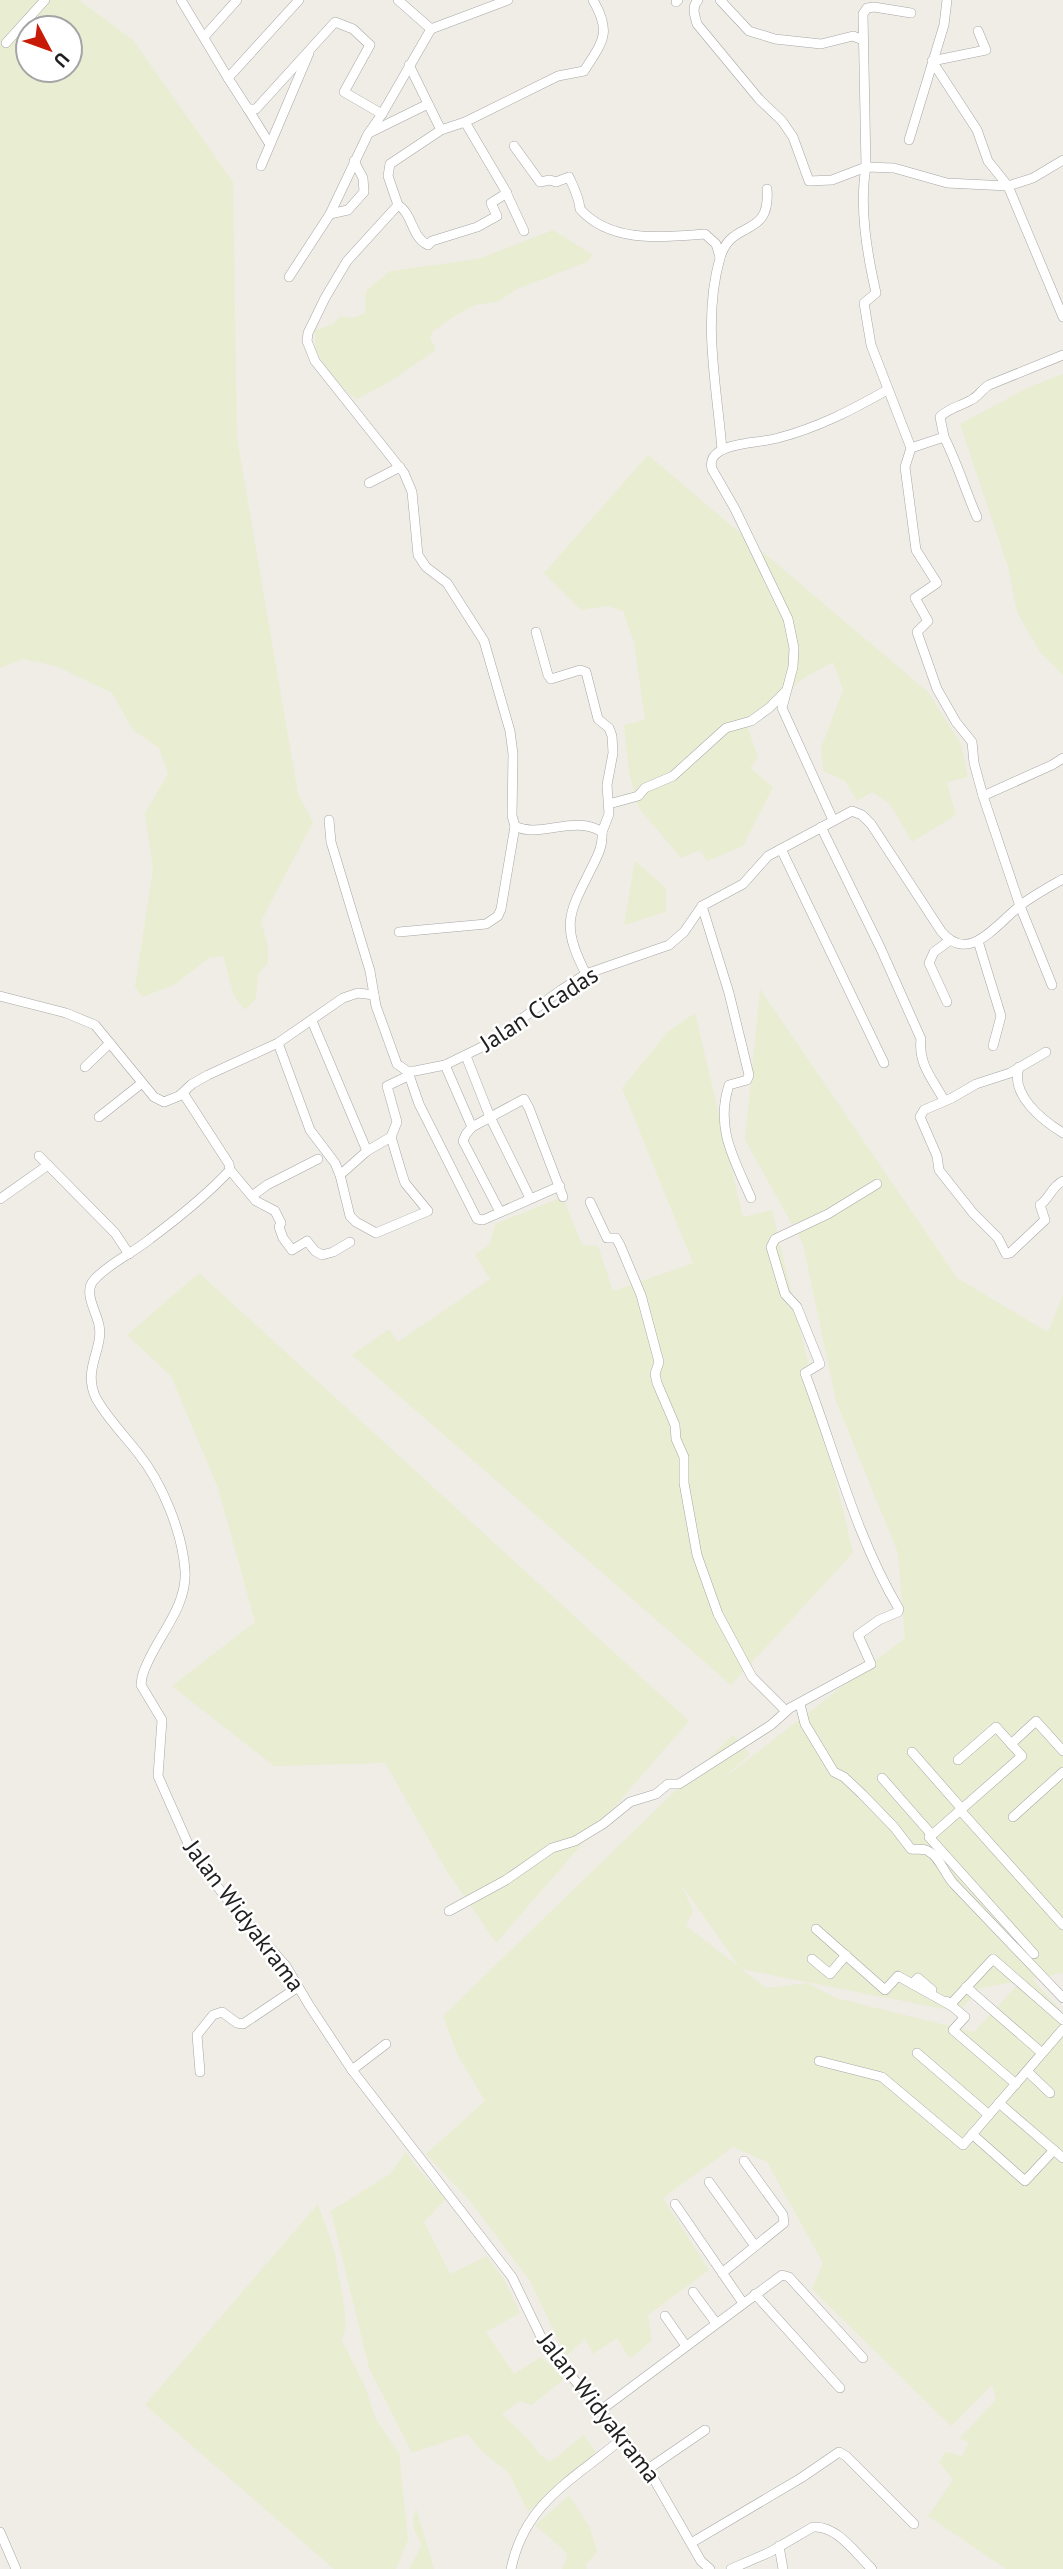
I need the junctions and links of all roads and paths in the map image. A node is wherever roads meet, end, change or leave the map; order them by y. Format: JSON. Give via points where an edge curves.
{"nodes":[{"id":1,"x":45,"y":0,"type":"edge"},
{"id":2,"x":181,"y":0,"type":"edge"},
{"id":3,"x":237,"y":0,"type":"edge"},
{"id":4,"x":299,"y":0,"type":"edge"},
{"id":5,"x":398,"y":0,"type":"edge"},
{"id":6,"x":508,"y":0,"type":"edge"},
{"id":7,"x":593,"y":0,"type":"edge"},
{"id":8,"x":698,"y":0,"type":"edge"},
{"id":9,"x":719,"y":0,"type":"edge"},
{"id":10,"x":947,"y":0,"type":"edge"},
{"id":11,"x":890,"y":4,"type":"edge"},
{"id":12,"x":911,"y":13,"type":"dead end"},
{"id":13,"x":432,"y":29,"type":"junction"},
{"id":14,"x":978,"y":31,"type":"dead end"},
{"id":15,"x":204,"y":37,"type":"junction"},
{"id":16,"x":863,"y":40,"type":"junction"},
{"id":17,"x":6,"y":43,"type":"dead end"},
{"id":18,"x":311,"y":48,"type":"junction"},
{"id":19,"x":932,"y":61,"type":"junction"},
{"id":20,"x":409,"y":65,"type":"junction"},
{"id":21,"x":229,"y":78,"type":"junction"},
{"id":22,"x":428,"y":104,"type":"junction"},
{"id":23,"x":248,"y":109,"type":"junction"},
{"id":24,"x":382,"y":114,"type":"junction"},
{"id":25,"x":464,"y":122,"type":"junction"},
{"id":26,"x":441,"y":130,"type":"junction"},
{"id":27,"x":368,"y":134,"type":"junction"},
{"id":28,"x":909,"y":140,"type":"dead end"},
{"id":29,"x":269,"y":143,"type":"junction"},
{"id":30,"x":514,"y":146,"type":"dead end"},
{"id":31,"x":1063,"y":160,"type":"edge"},
{"id":32,"x":354,"y":161,"type":"junction"},
{"id":33,"x":261,"y":166,"type":"dead end"},
{"id":34,"x":866,"y":167,"type":"junction"},
{"id":35,"x":1008,"y":186,"type":"junction"},
{"id":36,"x":766,"y":190,"type":"dead end"},
{"id":37,"x":507,"y":193,"type":"junction"},
{"id":38,"x":398,"y":205,"type":"junction"},
{"id":39,"x":330,"y":214,"type":"junction"},
{"id":40,"x":524,"y":231,"type":"dead end"},
{"id":41,"x":720,"y":257,"type":"junction"},
{"id":42,"x":289,"y":277,"type":"dead end"},
{"id":43,"x":1063,"y":317,"type":"edge"},
{"id":44,"x":1063,"y":355,"type":"edge"},
{"id":45,"x":887,"y":390,"type":"junction"},
{"id":46,"x":944,"y":436,"type":"junction"},
{"id":47,"x":911,"y":448,"type":"junction"},
{"id":48,"x":722,"y":450,"type":"junction"},
{"id":49,"x":400,"y":467,"type":"junction"},
{"id":50,"x":369,"y":483,"type":"dead end"},
{"id":51,"x":977,"y":516,"type":"dead end"},
{"id":52,"x":536,"y":632,"type":"dead end"},
{"id":53,"x":786,"y":691,"type":"junction"},
{"id":54,"x":1063,"y":758,"type":"edge"},
{"id":55,"x":983,"y":796,"type":"junction"},
{"id":56,"x":609,"y":804,"type":"junction"},
{"id":57,"x":329,"y":820,"type":"dead end"},
{"id":58,"x":833,"y":820,"type":"junction"},
{"id":59,"x":515,"y":826,"type":"junction"},
{"id":60,"x":821,"y":827,"type":"junction"},
{"id":61,"x":602,"y":832,"type":"junction"},
{"id":62,"x":781,"y":849,"type":"junction"},
{"id":63,"x":1063,"y":879,"type":"edge"},
{"id":64,"x":702,"y":906,"type":"junction"},
{"id":65,"x":1020,"y":906,"type":"junction"},
{"id":66,"x":399,"y":932,"type":"dead end"},
{"id":67,"x":949,"y":941,"type":"junction"},
{"id":68,"x":978,"y":941,"type":"junction"},
{"id":69,"x":586,"y":974,"type":"junction"},
{"id":70,"x":1052,"y":985,"type":"dead end"},
{"id":71,"x":374,"y":995,"type":"junction"},
{"id":72,"x":0,"y":996,"type":"edge"},
{"id":73,"x":947,"y":1002,"type":"dead end"},
{"id":74,"x":312,"y":1021,"type":"junction"},
{"id":75,"x":110,"y":1043,"type":"junction"},
{"id":76,"x":278,"y":1043,"type":"junction"},
{"id":77,"x":993,"y":1046,"type":"dead end"},
{"id":78,"x":1046,"y":1052,"type":"dead end"},
{"id":79,"x":467,"y":1056,"type":"junction"},
{"id":80,"x":884,"y":1063,"type":"dead end"},
{"id":81,"x":445,"y":1065,"type":"junction"},
{"id":82,"x":1019,"y":1065,"type":"junction"},
{"id":83,"x":85,"y":1067,"type":"dead end"},
{"id":84,"x":408,"y":1073,"type":"junction"},
{"id":85,"x":142,"y":1083,"type":"junction"},
{"id":86,"x":183,"y":1093,"type":"junction"},
{"id":87,"x":944,"y":1100,"type":"junction"},
{"id":88,"x":99,"y":1116,"type":"dead end"},
{"id":89,"x":490,"y":1117,"type":"junction"},
{"id":90,"x":472,"y":1127,"type":"junction"},
{"id":91,"x":1063,"y":1133,"type":"edge"},
{"id":92,"x":391,"y":1137,"type":"junction"},
{"id":93,"x":367,"y":1151,"type":"junction"},
{"id":94,"x":39,"y":1156,"type":"dead end"},
{"id":95,"x":318,"y":1159,"type":"dead end"},
{"id":96,"x":48,"y":1165,"type":"junction"},
{"id":97,"x":230,"y":1170,"type":"junction"},
{"id":98,"x":340,"y":1175,"type":"junction"},
{"id":99,"x":1063,"y":1181,"type":"edge"},
{"id":100,"x":877,"y":1184,"type":"dead end"},
{"id":101,"x":560,"y":1186,"type":"junction"},
{"id":102,"x":252,"y":1196,"type":"junction"},
{"id":103,"x":563,"y":1197,"type":"dead end"},
{"id":104,"x":530,"y":1198,"type":"junction"},
{"id":105,"x":751,"y":1198,"type":"dead end"},
{"id":106,"x":0,"y":1199,"type":"edge"},
{"id":107,"x":590,"y":1202,"type":"dead end"},
{"id":108,"x":500,"y":1212,"type":"junction"},
{"id":109,"x":350,"y":1242,"type":"dead end"},
{"id":110,"x":130,"y":1254,"type":"junction"},
{"id":111,"x":800,"y":1704,"type":"junction"},
{"id":112,"x":786,"y":1711,"type":"junction"},
{"id":113,"x":1011,"y":1744,"type":"junction"},
{"id":114,"x":1063,"y":1751,"type":"edge"},
{"id":115,"x":912,"y":1752,"type":"dead end"},
{"id":116,"x":958,"y":1760,"type":"dead end"},
{"id":117,"x":1063,"y":1772,"type":"edge"},
{"id":118,"x":882,"y":1778,"type":"dead end"},
{"id":119,"x":961,"y":1810,"type":"junction"},
{"id":120,"x":1013,"y":1817,"type":"dead end"},
{"id":121,"x":932,"y":1835,"type":"junction"},
{"id":122,"x":449,"y":1911,"type":"dead end"},
{"id":123,"x":1063,"y":1925,"type":"edge"},
{"id":124,"x":816,"y":1929,"type":"dead end"},
{"id":125,"x":1034,"y":1954,"type":"dead end"},
{"id":126,"x":846,"y":1955,"type":"junction"},
{"id":127,"x":812,"y":1959,"type":"dead end"},
{"id":128,"x":298,"y":1987,"type":"junction"},
{"id":129,"x":966,"y":1987,"type":"junction"},
{"id":130,"x":1063,"y":1998,"type":"edge"},
{"id":131,"x":950,"y":2005,"type":"junction"},
{"id":132,"x":1063,"y":2020,"type":"edge"},
{"id":133,"x":1063,"y":2029,"type":"edge"},
{"id":134,"x":386,"y":2044,"type":"dead end"},
{"id":135,"x":917,"y":2053,"type":"dead end"},
{"id":136,"x":1042,"y":2053,"type":"junction"},
{"id":137,"x":820,"y":2060,"type":"dead end"},
{"id":138,"x":352,"y":2070,"type":"junction"},
{"id":139,"x":1027,"y":2071,"type":"junction"},
{"id":140,"x":200,"y":2072,"type":"dead end"},
{"id":141,"x":1016,"y":2084,"type":"junction"},
{"id":142,"x":1050,"y":2092,"type":"dead end"},
{"id":143,"x":999,"y":2103,"type":"junction"},
{"id":144,"x":989,"y":2115,"type":"junction"},
{"id":145,"x":972,"y":2134,"type":"junction"},
{"id":146,"x":1054,"y":2150,"type":"junction"},
{"id":147,"x":1063,"y":2158,"type":"edge"},
{"id":148,"x":744,"y":2161,"type":"dead end"},
{"id":149,"x":709,"y":2182,"type":"dead end"},
{"id":150,"x":675,"y":2204,"type":"dead end"},
{"id":151,"x":755,"y":2246,"type":"junction"},
{"id":152,"x":722,"y":2273,"type":"junction"},
{"id":153,"x":693,"y":2292,"type":"dead end"},
{"id":154,"x":755,"y":2294,"type":"junction"},
{"id":155,"x":743,"y":2303,"type":"junction"},
{"id":156,"x":665,"y":2316,"type":"dead end"},
{"id":157,"x":716,"y":2323,"type":"junction"},
{"id":158,"x":686,"y":2346,"type":"junction"},
{"id":159,"x":863,"y":2358,"type":"dead end"},
{"id":160,"x":840,"y":2388,"type":"dead end"},
{"id":161,"x":601,"y":2410,"type":"junction"},
{"id":162,"x":705,"y":2430,"type":"dead end"},
{"id":163,"x":624,"y":2437,"type":"junction"},
{"id":164,"x":648,"y":2469,"type":"junction"},
{"id":165,"x":914,"y":2524,"type":"dead end"},
{"id":166,"x":0,"y":2532,"type":"edge"},
{"id":167,"x":691,"y":2543,"type":"junction"},
{"id":168,"x":779,"y":2546,"type":"junction"},
{"id":169,"x":16,"y":2569,"type":"edge"},
{"id":170,"x":511,"y":2569,"type":"edge"},
{"id":171,"x":710,"y":2569,"type":"edge"},
{"id":172,"x":730,"y":2569,"type":"edge"},
{"id":173,"x":783,"y":2569,"type":"edge"},
{"id":174,"x":872,"y":2569,"type":"edge"}],
"edges":[{"from":1,"to":17,"type":"street"},
{"from":2,"to":15,"type":"street"},
{"from":3,"to":15,"type":"street"},
{"from":4,"to":21,"type":"street"},
{"from":5,"to":13,"type":"street"},
{"from":6,"to":13,"type":"street"},
{"from":7,"to":25,"type":"street","via":[[605,33],[584,71],[558,76]]},
{"from":8,"to":34,"type":"street","via":[[694,3],[697,24],[782,121],[802,157],[807,180],[832,180]]},
{"from":9,"to":16,"type":"street","via":[[749,31],[775,39],[821,44],[853,36]]},
{"from":10,"to":19,"type":"street"},
{"from":11,"to":12,"type":"street"},
{"from":11,"to":16,"type":"street","via":[[863,11]]},
{"from":13,"to":20,"type":"street"},
{"from":14,"to":19,"type":"street","via":[[986,50]]},
{"from":15,"to":21,"type":"street"},
{"from":16,"to":34,"type":"street"},
{"from":18,"to":23,"type":"street","via":[[256,109]]},
{"from":18,"to":24,"type":"street","via":[[335,22],[353,29],[370,45],[344,92]]},
{"from":18,"to":29,"type":"street"},
{"from":19,"to":28,"type":"street"},
{"from":19,"to":35,"type":"street","via":[[977,130],[988,160]]},
{"from":20,"to":22,"type":"street"},
{"from":20,"to":24,"type":"street"},
{"from":21,"to":23,"type":"street"},
{"from":22,"to":26,"type":"street"},
{"from":22,"to":27,"type":"street"},
{"from":23,"to":29,"type":"street"},
{"from":24,"to":27,"type":"street"},
{"from":25,"to":26,"type":"street"},
{"from":25,"to":37,"type":"street"},
{"from":26,"to":38,"type":"street","via":[[390,164],[389,181]]},
{"from":27,"to":32,"type":"street"},
{"from":29,"to":33,"type":"street"},
{"from":30,"to":41,"type":"street","via":[[540,183],[569,177],[580,198],[580,209],[592,220],[644,238],[705,234],[712,238]]},
{"from":31,"to":35,"type":"street"},
{"from":32,"to":39,"type":"street"},
{"from":32,"to":39,"type":"street","via":[[364,192],[348,211]]},
{"from":34,"to":35,"type":"street","via":[[894,168],[947,183]]},
{"from":34,"to":45,"type":"street","via":[[862,188],[876,293],[864,303],[871,345]]},
{"from":35,"to":43,"type":"street"},
{"from":36,"to":41,"type":"street","via":[[768,206],[763,219],[726,243]]},
{"from":37,"to":38,"type":"street","via":[[491,203],[496,216],[428,245],[418,238],[404,208]]},
{"from":37,"to":40,"type":"street"},
{"from":38,"to":49,"type":"street","via":[[339,273],[307,341],[315,361]]},
{"from":39,"to":42,"type":"street"},
{"from":41,"to":48,"type":"street","via":[[711,331]]},
{"from":44,"to":46,"type":"street","via":[[989,385],[975,399],[946,411],[940,417]]},
{"from":45,"to":47,"type":"street"},
{"from":45,"to":48,"type":"street","via":[[819,425]]},
{"from":46,"to":47,"type":"street"},
{"from":46,"to":51,"type":"street"},
{"from":47,"to":55,"type":"street","via":[[905,467],[916,550],[937,583],[915,598],[928,621],[916,632],[937,689],[972,742]]},
{"from":48,"to":53,"type":"street","via":[[713,457],[712,469],[788,618],[794,648]]},
{"from":49,"to":50,"type":"street"},
{"from":49,"to":59,"type":"street","via":[[412,492],[418,555],[445,581],[484,641],[510,731]]},
{"from":52,"to":56,"type":"street","via":[[551,679],[580,670],[587,674],[598,719],[612,736]]},
{"from":53,"to":56,"type":"street","via":[[751,721],[726,728],[673,776],[638,796]]},
{"from":53,"to":58,"type":"street","via":[[782,708]]},
{"from":54,"to":55,"type":"street"},
{"from":55,"to":65,"type":"street"},
{"from":56,"to":61,"type":"street"},
{"from":57,"to":71,"type":"street","via":[[331,842]]},
{"from":58,"to":60,"type":"street","name":"Jalan Cicadas"},
{"from":58,"to":67,"type":"street","name":"Jalan Cicadas","via":[[852,811],[871,824]]},
{"from":59,"to":61,"type":"street","via":[[589,826]]},
{"from":59,"to":66,"type":"street","via":[[501,909],[493,920]]},
{"from":60,"to":62,"type":"street","name":"Jalan Cicadas"},
{"from":60,"to":87,"type":"street","via":[[880,947],[921,1039],[919,1054]]},
{"from":61,"to":69,"type":"street","via":[[601,846],[573,903],[570,920],[575,952]]},
{"from":62,"to":64,"type":"street","name":"Jalan Cicadas","via":[[768,856],[743,884]]},
{"from":62,"to":80,"type":"street"},
{"from":63,"to":65,"type":"street"},
{"from":64,"to":69,"type":"street","name":"Jalan Cicadas","via":[[669,945]]},
{"from":64,"to":105,"type":"street","via":[[749,1075],[728,1087],[724,1121],[731,1157]]},
{"from":65,"to":68,"type":"street"},
{"from":65,"to":70,"type":"street"},
{"from":67,"to":68,"type":"street","via":[[959,945]]},
{"from":67,"to":73,"type":"street","via":[[934,952],[929,963]]},
{"from":68,"to":77,"type":"street","via":[[1001,1016]]},
{"from":69,"to":79,"type":"street","name":"Jalan Cicadas"},
{"from":71,"to":74,"type":"street","via":[[358,993],[343,998]]},
{"from":71,"to":84,"type":"street","via":[[391,1052]]},
{"from":72,"to":75,"type":"street","via":[[85,1020]]},
{"from":74,"to":76,"type":"street"},
{"from":74,"to":93,"type":"street"},
{"from":75,"to":83,"type":"street"},
{"from":75,"to":85,"type":"street"},
{"from":76,"to":86,"type":"street","via":[[208,1075]]},
{"from":76,"to":98,"type":"street","via":[[310,1130]]},
{"from":78,"to":82,"type":"street"},
{"from":79,"to":81,"type":"street","name":"Jalan Cicadas"},
{"from":79,"to":89,"type":"street"},
{"from":81,"to":84,"type":"street","name":"Jalan Cicadas"},
{"from":81,"to":90,"type":"street"},
{"from":82,"to":87,"type":"street"},
{"from":82,"to":91,"type":"street","via":[[1016,1075],[1022,1096]]},
{"from":84,"to":92,"type":"street","via":[[387,1086],[397,1122]]},
{"from":84,"to":108,"type":"street","via":[[474,1216],[479,1221]]},
{"from":85,"to":86,"type":"street","via":[[158,1100],[169,1101]]},
{"from":85,"to":88,"type":"street"},
{"from":86,"to":97,"type":"street"},
{"from":87,"to":99,"type":"street","via":[[920,1117],[939,1170],[998,1238],[1006,1254],[1045,1220],[1040,1205]]},
{"from":89,"to":90,"type":"street"},
{"from":89,"to":101,"type":"street","via":[[526,1100]]},
{"from":89,"to":104,"type":"street"},
{"from":90,"to":108,"type":"street","via":[[463,1141]]},
{"from":92,"to":93,"type":"street"},
{"from":92,"to":98,"type":"street","via":[[405,1183],[427,1212],[380,1233],[370,1230],[350,1216]]},
{"from":93,"to":98,"type":"street"},
{"from":94,"to":96,"type":"street"},
{"from":95,"to":102,"type":"street"},
{"from":96,"to":106,"type":"street"},
{"from":96,"to":110,"type":"street"},
{"from":97,"to":102,"type":"street"},
{"from":97,"to":110,"type":"street","name":"Jalan Widyakrama"},
{"from":100,"to":111,"type":"street","via":[[775,1239],[771,1247],[785,1294],[797,1307],[820,1364],[806,1377],[869,1552],[899,1610],[858,1635],[870,1665]]},
{"from":101,"to":103,"type":"street"},
{"from":101,"to":104,"type":"street"},
{"from":102,"to":109,"type":"street","via":[[275,1211],[292,1250],[307,1241],[322,1255]]},
{"from":104,"to":108,"type":"street"},
{"from":107,"to":112,"type":"street","via":[[607,1238],[616,1238],[620,1245],[641,1294],[659,1362],[657,1383],[684,1457],[697,1555],[718,1615],[752,1677]]},
{"from":110,"to":128,"type":"street","name":"Jalan Widyakrama","via":[[90,1287],[99,1333],[91,1382],[111,1421],[140,1456],[180,1534],[186,1572],[181,1597],[141,1685],[162,1720],[158,1776],[193,1855],[286,1966]]},
{"from":111,"to":112,"type":"street"},
{"from":111,"to":130,"type":"street","via":[[805,1724],[837,1776],[862,1794],[911,1849],[930,1852],[953,1883]]},
{"from":112,"to":122,"type":"street","via":[[679,1784],[665,1785],[656,1794],[630,1802],[575,1841],[552,1848]]},
{"from":113,"to":114,"type":"street","via":[[1036,1721]]},
{"from":113,"to":116,"type":"street","via":[[996,1727]]},
{"from":113,"to":119,"type":"street","via":[[1022,1756]]},
{"from":115,"to":119,"type":"street"},
{"from":117,"to":120,"type":"street"},
{"from":118,"to":121,"type":"street"},
{"from":119,"to":121,"type":"street"},
{"from":119,"to":123,"type":"street"},
{"from":121,"to":125,"type":"street","via":[[929,1837]]},
{"from":124,"to":126,"type":"street"},
{"from":126,"to":127,"type":"street","via":[[830,1974]]},
{"from":126,"to":131,"type":"street","via":[[885,1990],[898,1976],[912,1984],[918,1978]]},
{"from":128,"to":138,"type":"street","name":"Jalan Widyakrama"},
{"from":128,"to":140,"type":"street","via":[[243,2024],[222,2011],[213,2015],[197,2035]]},
{"from":129,"to":131,"type":"street"},
{"from":129,"to":132,"type":"street","via":[[992,1959]]},
{"from":129,"to":136,"type":"street"},
{"from":131,"to":141,"type":"street","via":[[965,2017],[953,2030]]},
{"from":133,"to":136,"type":"street"},
{"from":134,"to":138,"type":"street"},
{"from":135,"to":144,"type":"street"},
{"from":136,"to":139,"type":"street"},
{"from":137,"to":145,"type":"street","via":[[882,2077],[962,2145]]},
{"from":138,"to":161,"type":"street","name":"Jalan Widyakrama","via":[[485,2240],[522,2293],[549,2351]]},
{"from":139,"to":141,"type":"street"},
{"from":139,"to":142,"type":"street"},
{"from":141,"to":143,"type":"street"},
{"from":143,"to":144,"type":"street"},
{"from":143,"to":146,"type":"street"},
{"from":144,"to":145,"type":"street"},
{"from":145,"to":146,"type":"street","via":[[1025,2181]]},
{"from":146,"to":147,"type":"street"},
{"from":148,"to":151,"type":"street","via":[[784,2219]]},
{"from":149,"to":151,"type":"street"},
{"from":150,"to":152,"type":"street"},
{"from":151,"to":152,"type":"street"},
{"from":152,"to":155,"type":"street"},
{"from":153,"to":157,"type":"street"},
{"from":154,"to":155,"type":"street"},
{"from":154,"to":159,"type":"street","via":[[785,2275]]},
{"from":154,"to":160,"type":"street"},
{"from":155,"to":157,"type":"street"},
{"from":156,"to":158,"type":"street"},
{"from":157,"to":158,"type":"street"},
{"from":158,"to":161,"type":"street"},
{"from":161,"to":163,"type":"street","name":"Jalan Widyakrama"},
{"from":162,"to":164,"type":"street"},
{"from":163,"to":164,"type":"street","name":"Jalan Widyakrama"},
{"from":163,"to":170,"type":"street","via":[[537,2511],[522,2534]]},
{"from":164,"to":167,"type":"street","name":"Jalan Widyakrama"},
{"from":165,"to":167,"type":"street","via":[[839,2452]]},
{"from":166,"to":169,"type":"street"},
{"from":167,"to":171,"type":"street","name":"Jalan Widyakrama"},
{"from":168,"to":172,"type":"street"},
{"from":168,"to":173,"type":"street"},
{"from":168,"to":174,"type":"street","via":[[821,2526]]}]}
